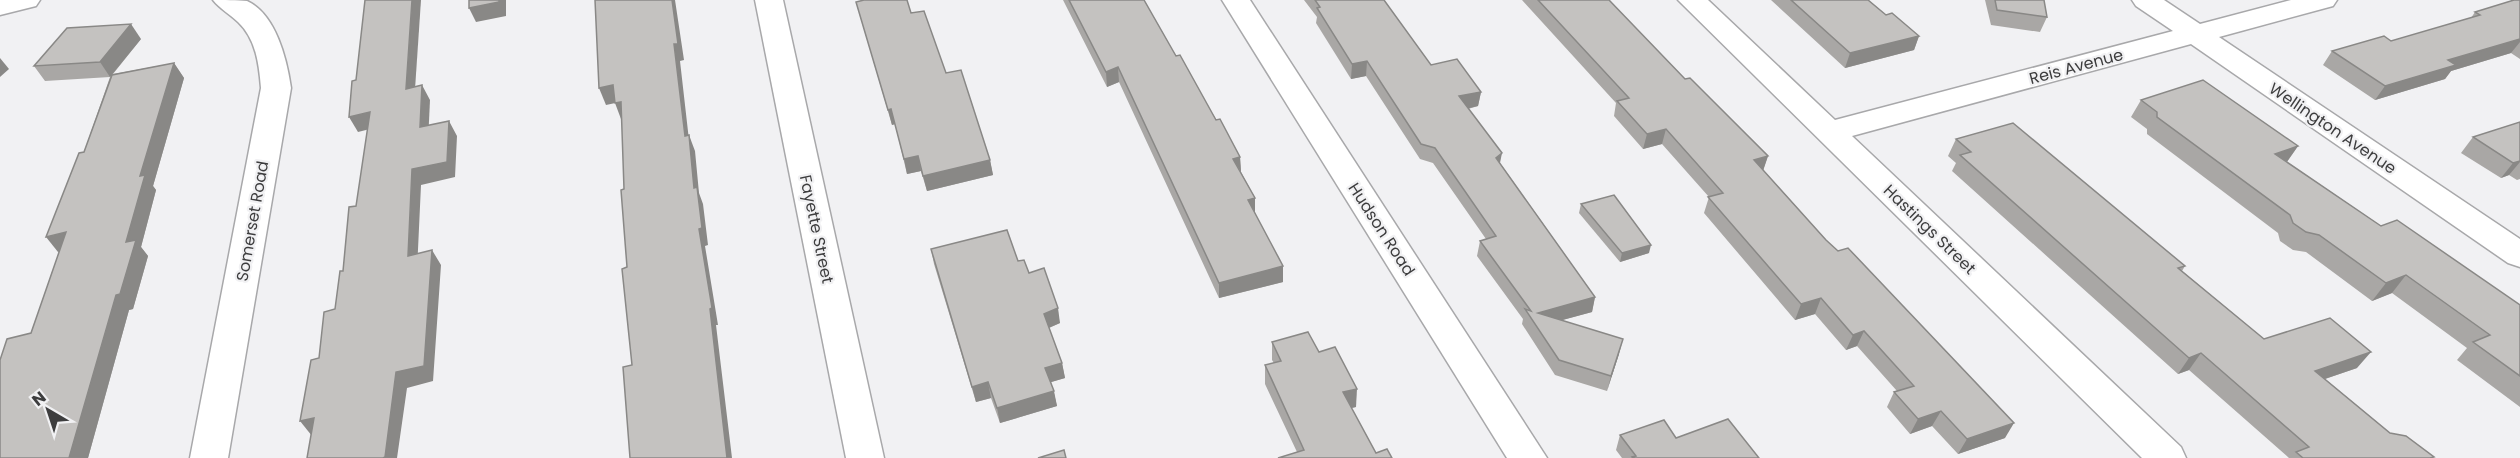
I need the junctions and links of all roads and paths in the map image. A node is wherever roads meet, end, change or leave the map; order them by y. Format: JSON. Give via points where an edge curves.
{"nodes":[{"id":1,"x":227,"y":0,"type":"edge"},
{"id":2,"x":769,"y":0,"type":"edge"},
{"id":3,"x":1236,"y":0,"type":"edge"},
{"id":4,"x":1692,"y":0,"type":"edge"},
{"id":5,"x":2146,"y":0,"type":"edge"},
{"id":6,"x":2323,"y":0,"type":"edge"},
{"id":7,"x":2196,"y":34,"type":"junction"},
{"id":8,"x":1829,"y":132,"type":"junction"},
{"id":9,"x":2520,"y":255,"type":"edge"},
{"id":10,"x":209,"y":458,"type":"edge"},
{"id":11,"x":865,"y":458,"type":"edge"},
{"id":12,"x":1528,"y":458,"type":"edge"},
{"id":13,"x":2167,"y":458,"type":"edge"}],
"edges":[{"from":1,"to":10,"type":"street","name":"Somerset Road","via":[[261,31],[274,59],[276,88]]},
{"from":2,"to":11,"type":"street","name":"Fayette Street"},
{"from":3,"to":12,"type":"street","name":"Hudson Road"},
{"from":4,"to":8,"type":"street","name":"Hastings Street"},
{"from":5,"to":7,"type":"street","name":"Wellington Avenue"},
{"from":6,"to":7,"type":"street","name":"Reis Avenue"},
{"from":7,"to":8,"type":"street","name":"Reis Avenue"},
{"from":7,"to":9,"type":"street","name":"Wellington Avenue"},
{"from":8,"to":13,"type":"street","name":"Hastings Street"}]}
